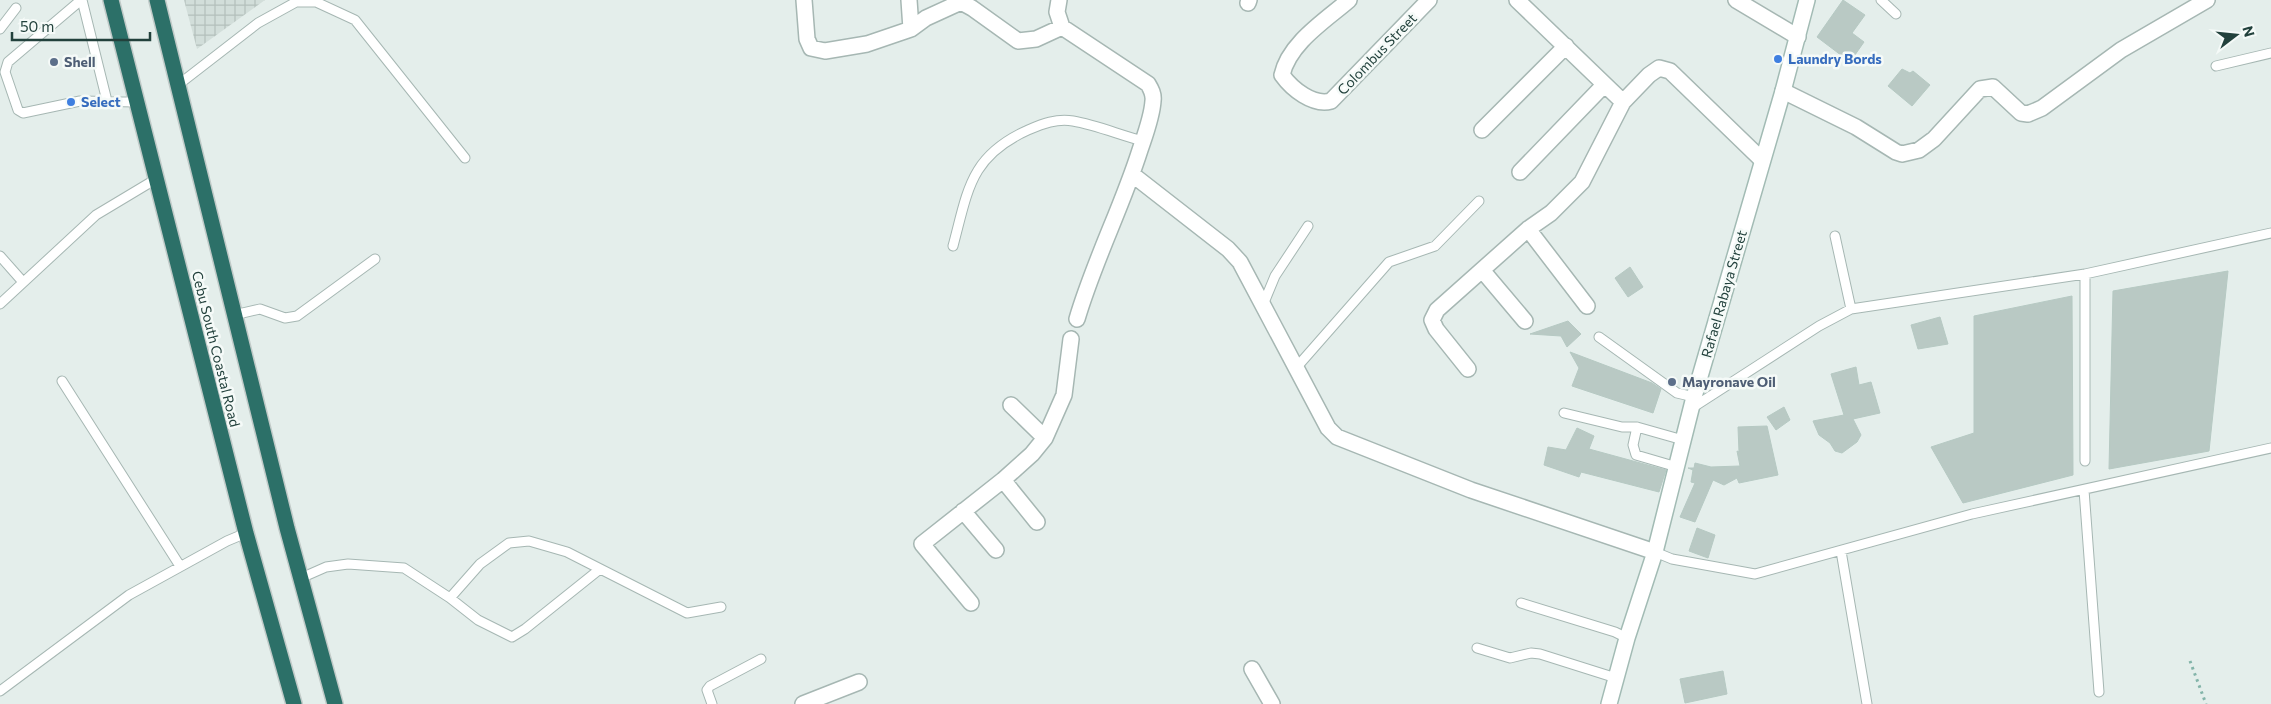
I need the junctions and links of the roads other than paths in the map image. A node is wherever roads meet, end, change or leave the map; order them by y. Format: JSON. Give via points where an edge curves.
{"nodes":[{"id":1,"x":81,"y":0,"type":"edge"},
{"id":2,"x":111,"y":0,"type":"edge"},
{"id":3,"x":157,"y":0,"type":"edge"},
{"id":4,"x":804,"y":0,"type":"edge"},
{"id":5,"x":909,"y":0,"type":"edge"},
{"id":6,"x":1059,"y":0,"type":"edge"},
{"id":7,"x":1349,"y":0,"type":"edge"},
{"id":8,"x":1429,"y":0,"type":"edge"},
{"id":9,"x":1517,"y":0,"type":"edge"},
{"id":10,"x":1736,"y":0,"type":"edge"},
{"id":11,"x":1807,"y":0,"type":"edge"},
{"id":12,"x":1881,"y":0,"type":"edge"},
{"id":13,"x":2208,"y":0,"type":"edge"},
{"id":14,"x":961,"y":1,"type":"edge"},
{"id":15,"x":16,"y":8,"type":"dead end"},
{"id":16,"x":1896,"y":14,"type":"dead end"},
{"id":17,"x":1062,"y":27,"type":"junction"},
{"id":18,"x":911,"y":29,"type":"junction"},
{"id":19,"x":0,"y":30,"type":"edge"},
{"id":20,"x":1798,"y":37,"type":"junction"},
{"id":21,"x":1566,"y":46,"type":"junction"},
{"id":22,"x":2271,"y":53,"type":"edge"},
{"id":23,"x":2216,"y":66,"type":"dead end"},
{"id":24,"x":178,"y":85,"type":"junction"},
{"id":25,"x":1604,"y":85,"type":"junction"},
{"id":26,"x":1783,"y":91,"type":"junction"},
{"id":27,"x":108,"y":101,"type":"junction"},
{"id":28,"x":137,"y":102,"type":"junction"},
{"id":29,"x":1623,"y":102,"type":"junction"},
{"id":30,"x":1482,"y":130,"type":"dead end"},
{"id":31,"x":1143,"y":141,"type":"junction"},
{"id":32,"x":465,"y":158,"type":"dead end"},
{"id":33,"x":1762,"y":160,"type":"junction"},
{"id":34,"x":1520,"y":172,"type":"dead end"},
{"id":35,"x":1132,"y":175,"type":"junction"},
{"id":36,"x":156,"y":179,"type":"junction"},
{"id":37,"x":1479,"y":201,"type":"dead end"},
{"id":38,"x":1308,"y":226,"type":"dead end"},
{"id":39,"x":1528,"y":229,"type":"junction"},
{"id":40,"x":2271,"y":232,"type":"edge"},
{"id":41,"x":1835,"y":236,"type":"dead end"},
{"id":42,"x":953,"y":246,"type":"dead end"},
{"id":43,"x":0,"y":256,"type":"edge"},
{"id":44,"x":375,"y":259,"type":"dead end"},
{"id":45,"x":1482,"y":270,"type":"junction"},
{"id":46,"x":2085,"y":274,"type":"junction"},
{"id":47,"x":23,"y":282,"type":"junction"},
{"id":48,"x":0,"y":304,"type":"edge"},
{"id":49,"x":1262,"y":305,"type":"junction"},
{"id":50,"x":1587,"y":306,"type":"dead end"},
{"id":51,"x":1851,"y":309,"type":"junction"},
{"id":52,"x":234,"y":315,"type":"junction"},
{"id":53,"x":1076,"y":319,"type":"dead end"},
{"id":54,"x":1525,"y":321,"type":"dead end"},
{"id":55,"x":1599,"y":337,"type":"dead end"},
{"id":56,"x":1071,"y":339,"type":"dead end"},
{"id":57,"x":1296,"y":368,"type":"junction"},
{"id":58,"x":1468,"y":369,"type":"dead end"},
{"id":59,"x":62,"y":381,"type":"dead end"},
{"id":60,"x":1693,"y":403,"type":"junction"},
{"id":61,"x":1011,"y":405,"type":"dead end"},
{"id":62,"x":1564,"y":413,"type":"dead end"},
{"id":63,"x":1637,"y":427,"type":"junction"},
{"id":64,"x":1045,"y":438,"type":"junction"},
{"id":65,"x":1683,"y":440,"type":"junction"},
{"id":66,"x":2271,"y":448,"type":"edge"},
{"id":67,"x":2085,"y":461,"type":"dead end"},
{"id":68,"x":1677,"y":466,"type":"junction"},
{"id":69,"x":1003,"y":480,"type":"junction"},
{"id":70,"x":2084,"y":490,"type":"junction"},
{"id":71,"x":963,"y":511,"type":"junction"},
{"id":72,"x":1037,"y":522,"type":"dead end"},
{"id":73,"x":246,"y":533,"type":"junction"},
{"id":74,"x":996,"y":550,"type":"dead end"},
{"id":75,"x":1841,"y":551,"type":"junction"},
{"id":76,"x":1655,"y":552,"type":"junction"},
{"id":77,"x":180,"y":566,"type":"junction"},
{"id":78,"x":600,"y":569,"type":"junction"},
{"id":79,"x":301,"y":578,"type":"junction"},
{"id":80,"x":450,"y":598,"type":"junction"},
{"id":81,"x":971,"y":603,"type":"dead end"},
{"id":82,"x":1521,"y":603,"type":"dead end"},
{"id":83,"x":720,"y":607,"type":"dead end"},
{"id":84,"x":1627,"y":638,"type":"junction"},
{"id":85,"x":1476,"y":648,"type":"dead end"},
{"id":86,"x":761,"y":659,"type":"dead end"},
{"id":87,"x":1252,"y":669,"type":"dead end"},
{"id":88,"x":1616,"y":678,"type":"junction"},
{"id":89,"x":859,"y":682,"type":"dead end"},
{"id":90,"x":0,"y":691,"type":"edge"},
{"id":91,"x":2099,"y":692,"type":"dead end"},
{"id":92,"x":294,"y":704,"type":"edge"},
{"id":93,"x":336,"y":704,"type":"edge"},
{"id":94,"x":712,"y":704,"type":"edge"},
{"id":95,"x":803,"y":704,"type":"edge"},
{"id":96,"x":1272,"y":704,"type":"edge"},
{"id":97,"x":1609,"y":704,"type":"edge"},
{"id":98,"x":1867,"y":704,"type":"edge"}],
"edges":[{"from":1,"to":27,"type":"lane"},
{"from":1,"to":27,"type":"lane","via":[[8,62],[5,72],[15,104],[23,112],[80,101]]},
{"from":2,"to":28,"type":"highway","name":"Cebu South Coastal Road"},
{"from":3,"to":24,"type":"highway","name":"Cebu South Coastal Road"},
{"from":4,"to":18,"type":"street","via":[[807,39],[811,48],[824,51],[867,44]]},
{"from":5,"to":18,"type":"street"},
{"from":6,"to":17,"type":"street"},
{"from":7,"to":8,"type":"street","name":"Colombus Street","via":[[1298,45],[1284,65],[1282,75],[1288,83],[1314,101],[1331,101]]},
{"from":9,"to":21,"type":"street"},
{"from":10,"to":20,"type":"street"},
{"from":11,"to":20,"type":"street","name":"Rafael Rabaya Street"},
{"from":12,"to":16,"type":"lane"},
{"from":13,"to":26,"type":"street","via":[[2121,50],[2032,113],[2021,113],[1993,87],[1980,88],[1934,139],[1908,154],[1896,152],[1856,127]]},
{"from":14,"to":17,"type":"street","via":[[1018,41],[1036,39]]},
{"from":14,"to":18,"type":"street"},
{"from":15,"to":19,"type":"lane"},
{"from":17,"to":31,"type":"street","via":[[1148,84],[1153,101]]},
{"from":20,"to":26,"type":"street","name":"Rafael Rabaya Street"},
{"from":21,"to":25,"type":"street"},
{"from":21,"to":30,"type":"street"},
{"from":22,"to":23,"type":"lane"},
{"from":24,"to":32,"type":"lane","via":[[258,23],[296,2],[316,2],[356,20]]},
{"from":24,"to":52,"type":"highway","name":"Cebu South Coastal Road"},
{"from":25,"to":29,"type":"street"},
{"from":25,"to":34,"type":"street"},
{"from":26,"to":33,"type":"street","name":"Rafael Rabaya Street"},
{"from":27,"to":28,"type":"lane"},
{"from":28,"to":36,"type":"highway","name":"Cebu South Coastal Road"},
{"from":29,"to":33,"type":"street","via":[[1659,68],[1670,71]]},
{"from":29,"to":39,"type":"street","via":[[1582,182],[1551,213]]},
{"from":31,"to":35,"type":"street"},
{"from":31,"to":42,"type":"lane","via":[[1072,121],[1047,122],[1011,138],[985,159],[970,184]]},
{"from":33,"to":60,"type":"street","name":"Rafael Rabaya Street"},
{"from":35,"to":49,"type":"street","via":[[1228,249],[1240,262]]},
{"from":35,"to":53,"type":"street"},
{"from":36,"to":47,"type":"lane","via":[[96,215]]},
{"from":36,"to":73,"type":"highway","name":"Cebu South Coastal Road"},
{"from":37,"to":57,"type":"lane","via":[[1434,246],[1389,262]]},
{"from":38,"to":49,"type":"lane","via":[[1275,276]]},
{"from":39,"to":45,"type":"street"},
{"from":39,"to":50,"type":"street"},
{"from":40,"to":46,"type":"lane"},
{"from":41,"to":51,"type":"lane"},
{"from":43,"to":47,"type":"lane"},
{"from":44,"to":52,"type":"lane","via":[[297,316],[285,318],[260,309]]},
{"from":45,"to":54,"type":"street"},
{"from":45,"to":58,"type":"street","via":[[1437,310],[1432,320]]},
{"from":46,"to":51,"type":"lane"},
{"from":46,"to":67,"type":"lane"},
{"from":47,"to":48,"type":"lane"},
{"from":49,"to":57,"type":"street"},
{"from":51,"to":60,"type":"lane"},
{"from":52,"to":79,"type":"highway","name":"Cebu South Coastal Road"},
{"from":55,"to":60,"type":"lane"},
{"from":56,"to":64,"type":"street","via":[[1064,395]]},
{"from":57,"to":76,"type":"street","via":[[1328,428],[1337,438],[1471,490]]},
{"from":59,"to":77,"type":"lane"},
{"from":60,"to":65,"type":"street","name":"Rafael Rabaya Street"},
{"from":61,"to":64,"type":"street"},
{"from":62,"to":63,"type":"lane","via":[[1622,427]]},
{"from":63,"to":65,"type":"lane"},
{"from":63,"to":68,"type":"lane","via":[[1632,445],[1636,455]]},
{"from":64,"to":69,"type":"street"},
{"from":65,"to":68,"type":"street","name":"Rafael Rabaya Street"},
{"from":66,"to":70,"type":"lane"},
{"from":68,"to":76,"type":"street","name":"Rafael Rabaya Street"},
{"from":69,"to":71,"type":"street"},
{"from":69,"to":72,"type":"street"},
{"from":70,"to":75,"type":"lane","via":[[1972,514]]},
{"from":70,"to":91,"type":"lane"},
{"from":71,"to":74,"type":"street"},
{"from":71,"to":81,"type":"street","via":[[922,544]]},
{"from":73,"to":77,"type":"lane"},
{"from":73,"to":92,"type":"highway","name":"Cebu South Coastal Road"},
{"from":75,"to":76,"type":"lane","via":[[1756,574],[1672,559]]},
{"from":75,"to":98,"type":"lane"},
{"from":76,"to":84,"type":"street","name":"Rafael Rabaya Street"},
{"from":77,"to":90,"type":"lane","via":[[129,595]]},
{"from":78,"to":80,"type":"lane","via":[[568,552],[546,545],[529,541],[509,543],[480,564]]},
{"from":78,"to":80,"type":"lane","via":[[512,636],[478,620]]},
{"from":78,"to":83,"type":"lane","via":[[687,613]]},
{"from":79,"to":80,"type":"lane","via":[[326,567],[348,564],[404,568]]},
{"from":79,"to":93,"type":"highway","name":"Cebu South Coastal Road"},
{"from":82,"to":84,"type":"lane"},
{"from":84,"to":88,"type":"street","name":"Rafael Rabaya Street"},
{"from":85,"to":88,"type":"lane","via":[[1510,658],[1540,654]]},
{"from":86,"to":94,"type":"lane","via":[[710,686],[707,690]]},
{"from":87,"to":96,"type":"street"},
{"from":88,"to":97,"type":"street","name":"Rafael Rabaya Street"},
{"from":89,"to":95,"type":"street"}]}
